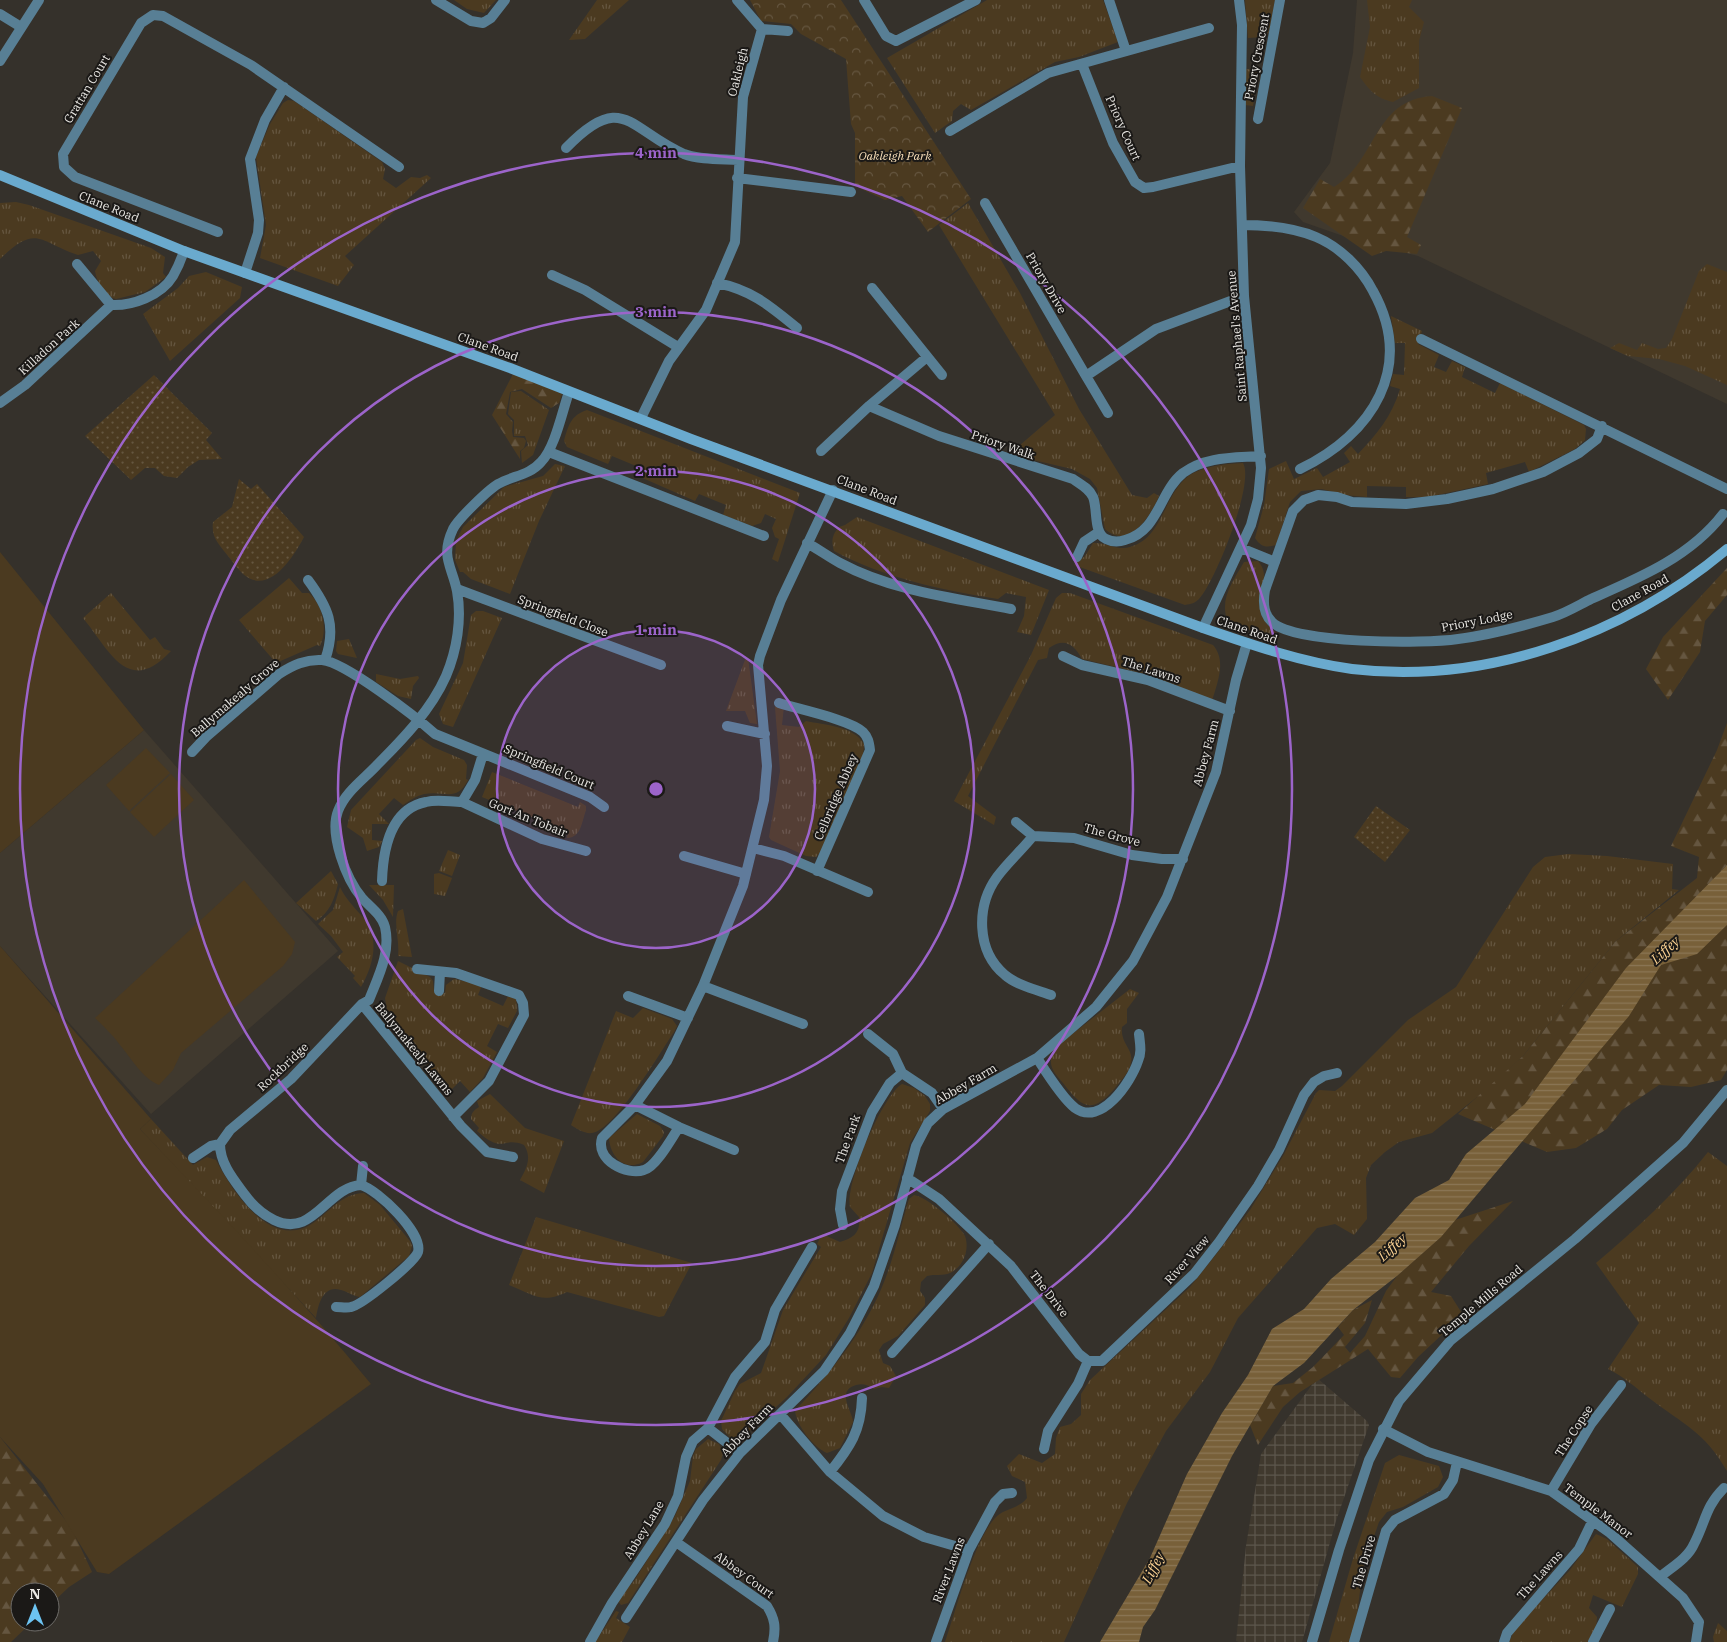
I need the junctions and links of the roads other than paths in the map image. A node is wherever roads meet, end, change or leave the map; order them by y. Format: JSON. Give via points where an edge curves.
{"nodes":[{"id":1,"x":39,"y":0,"type":"edge"},
{"id":2,"x":436,"y":0,"type":"edge"},
{"id":3,"x":505,"y":0,"type":"edge"},
{"id":4,"x":737,"y":0,"type":"edge"},
{"id":5,"x":864,"y":0,"type":"edge"},
{"id":6,"x":976,"y":0,"type":"edge"},
{"id":7,"x":1109,"y":0,"type":"edge"},
{"id":8,"x":1238,"y":0,"type":"edge"},
{"id":9,"x":1280,"y":0,"type":"edge"},
{"id":10,"x":0,"y":14,"type":"edge"},
{"id":11,"x":21,"y":27,"type":"junction"},
{"id":12,"x":1209,"y":28,"type":"dead end"},
{"id":13,"x":762,"y":29,"type":"junction"},
{"id":14,"x":788,"y":31,"type":"dead end"},
{"id":15,"x":1126,"y":51,"type":"junction"},
{"id":16,"x":0,"y":61,"type":"edge"},
{"id":17,"x":1082,"y":64,"type":"junction"},
{"id":18,"x":284,"y":87,"type":"junction"},
{"id":19,"x":1258,"y":119,"type":"dead end"},
{"id":20,"x":950,"y":131,"type":"dead end"},
{"id":21,"x":566,"y":148,"type":"dead end"},
{"id":22,"x":738,"y":160,"type":"junction"},
{"id":23,"x":1240,"y":166,"type":"junction"},
{"id":24,"x":399,"y":167,"type":"dead end"},
{"id":25,"x":0,"y":175,"type":"edge"},
{"id":26,"x":737,"y":178,"type":"junction"},
{"id":27,"x":851,"y":192,"type":"dead end"},
{"id":28,"x":985,"y":203,"type":"dead end"},
{"id":29,"x":1242,"y":225,"type":"junction"},
{"id":30,"x":218,"y":232,"type":"dead end"},
{"id":31,"x":184,"y":251,"type":"junction"},
{"id":32,"x":77,"y":264,"type":"dead end"},
{"id":33,"x":245,"y":273,"type":"junction"},
{"id":34,"x":552,"y":275,"type":"dead end"},
{"id":35,"x":717,"y":283,"type":"junction"},
{"id":36,"x":872,"y":288,"type":"dead end"},
{"id":37,"x":1244,"y":296,"type":"junction"},
{"id":38,"x":111,"y":305,"type":"junction"},
{"id":39,"x":797,"y":328,"type":"dead end"},
{"id":40,"x":1421,"y":338,"type":"dead end"},
{"id":41,"x":678,"y":347,"type":"junction"},
{"id":42,"x":927,"y":357,"type":"junction"},
{"id":43,"x":942,"y":376,"type":"dead end"},
{"id":44,"x":1086,"y":376,"type":"junction"},
{"id":45,"x":569,"y":392,"type":"junction"},
{"id":46,"x":0,"y":402,"type":"edge"},
{"id":47,"x":869,"y":406,"type":"junction"},
{"id":48,"x":1108,"y":413,"type":"dead end"},
{"id":49,"x":641,"y":418,"type":"junction"},
{"id":50,"x":1602,"y":426,"type":"junction"},
{"id":51,"x":821,"y":451,"type":"dead end"},
{"id":52,"x":549,"y":452,"type":"junction"},
{"id":53,"x":1261,"y":456,"type":"junction"},
{"id":54,"x":1300,"y":469,"type":"dead end"},
{"id":55,"x":1727,"y":489,"type":"edge"},
{"id":56,"x":833,"y":490,"type":"junction"},
{"id":57,"x":1722,"y":514,"type":"dead end"},
{"id":58,"x":1099,"y":532,"type":"junction"},
{"id":59,"x":764,"y":536,"type":"dead end"},
{"id":60,"x":807,"y":543,"type":"junction"},
{"id":61,"x":1241,"y":548,"type":"junction"},
{"id":62,"x":1727,"y":549,"type":"edge"},
{"id":63,"x":1077,"y":557,"type":"dead end"},
{"id":64,"x":1275,"y":562,"type":"junction"},
{"id":65,"x":308,"y":580,"type":"dead end"},
{"id":66,"x":457,"y":590,"type":"junction"},
{"id":67,"x":1011,"y":609,"type":"dead end"},
{"id":68,"x":1203,"y":628,"type":"junction"},
{"id":69,"x":1247,"y":643,"type":"junction"},
{"id":70,"x":1063,"y":656,"type":"dead end"},
{"id":71,"x":325,"y":660,"type":"junction"},
{"id":72,"x":661,"y":665,"type":"dead end"},
{"id":73,"x":779,"y":703,"type":"dead end"},
{"id":74,"x":1230,"y":711,"type":"junction"},
{"id":75,"x":419,"y":720,"type":"junction"},
{"id":76,"x":727,"y":726,"type":"dead end"},
{"id":77,"x":765,"y":734,"type":"junction"},
{"id":78,"x":192,"y":752,"type":"dead end"},
{"id":79,"x":483,"y":754,"type":"junction"},
{"id":80,"x":462,"y":802,"type":"junction"},
{"id":81,"x":604,"y":807,"type":"dead end"},
{"id":82,"x":1016,"y":822,"type":"dead end"},
{"id":83,"x":1033,"y":836,"type":"junction"},
{"id":84,"x":753,"y":848,"type":"junction"},
{"id":85,"x":586,"y":851,"type":"dead end"},
{"id":86,"x":684,"y":856,"type":"dead end"},
{"id":87,"x":1183,"y":858,"type":"junction"},
{"id":88,"x":817,"y":871,"type":"junction"},
{"id":89,"x":746,"y":874,"type":"junction"},
{"id":90,"x":382,"y":881,"type":"dead end"},
{"id":91,"x":868,"y":892,"type":"dead end"},
{"id":92,"x":417,"y":969,"type":"dead end"},
{"id":93,"x":440,"y":972,"type":"junction"},
{"id":94,"x":703,"y":986,"type":"junction"},
{"id":95,"x":439,"y":991,"type":"dead end"},
{"id":96,"x":1051,"y":995,"type":"dead end"},
{"id":97,"x":628,"y":996,"type":"dead end"},
{"id":98,"x":362,"y":1004,"type":"junction"},
{"id":99,"x":688,"y":1018,"type":"junction"},
{"id":100,"x":803,"y":1024,"type":"dead end"},
{"id":101,"x":868,"y":1034,"type":"dead end"},
{"id":102,"x":1139,"y":1034,"type":"dead end"},
{"id":103,"x":1037,"y":1058,"type":"junction"},
{"id":104,"x":902,"y":1072,"type":"junction"},
{"id":105,"x":1337,"y":1072,"type":"dead end"},
{"id":106,"x":1727,"y":1090,"type":"edge"},
{"id":107,"x":636,"y":1106,"type":"junction"},
{"id":108,"x":943,"y":1109,"type":"junction"},
{"id":109,"x":453,"y":1118,"type":"junction"},
{"id":110,"x":679,"y":1127,"type":"junction"},
{"id":111,"x":220,"y":1144,"type":"junction"},
{"id":112,"x":734,"y":1150,"type":"dead end"},
{"id":113,"x":513,"y":1157,"type":"dead end"},
{"id":114,"x":193,"y":1158,"type":"dead end"},
{"id":115,"x":363,"y":1166,"type":"dead end"},
{"id":116,"x":907,"y":1178,"type":"junction"},
{"id":117,"x":361,"y":1185,"type":"junction"},
{"id":118,"x":843,"y":1225,"type":"dead end"},
{"id":119,"x":989,"y":1244,"type":"junction"},
{"id":120,"x":812,"y":1247,"type":"dead end"},
{"id":121,"x":336,"y":1307,"type":"dead end"},
{"id":122,"x":892,"y":1353,"type":"dead end"},
{"id":123,"x":1088,"y":1361,"type":"junction"},
{"id":124,"x":1621,"y":1385,"type":"dead end"},
{"id":125,"x":862,"y":1398,"type":"dead end"},
{"id":126,"x":780,"y":1414,"type":"junction"},
{"id":127,"x":708,"y":1428,"type":"junction"},
{"id":128,"x":1383,"y":1429,"type":"junction"},
{"id":129,"x":1044,"y":1449,"type":"dead end"},
{"id":130,"x":740,"y":1453,"type":"junction"},
{"id":131,"x":1457,"y":1462,"type":"junction"},
{"id":132,"x":830,"y":1472,"type":"junction"},
{"id":133,"x":1724,"y":1488,"type":"dead end"},
{"id":134,"x":1551,"y":1491,"type":"junction"},
{"id":135,"x":1012,"y":1492,"type":"dead end"},
{"id":136,"x":1592,"y":1522,"type":"junction"},
{"id":137,"x":676,"y":1542,"type":"junction"},
{"id":138,"x":969,"y":1550,"type":"junction"},
{"id":139,"x":1660,"y":1577,"type":"junction"},
{"id":140,"x":1610,"y":1609,"type":"dead end"},
{"id":141,"x":626,"y":1618,"type":"dead end"},
{"id":142,"x":590,"y":1642,"type":"edge"},
{"id":143,"x":773,"y":1642,"type":"edge"},
{"id":144,"x":936,"y":1642,"type":"edge"},
{"id":145,"x":1312,"y":1642,"type":"edge"},
{"id":146,"x":1354,"y":1642,"type":"edge"},
{"id":147,"x":1504,"y":1642,"type":"edge"},
{"id":148,"x":1594,"y":1642,"type":"edge"},
{"id":149,"x":1696,"y":1642,"type":"edge"}],
"edges":[{"from":1,"to":11,"type":"street"},
{"from":2,"to":3,"type":"street","via":[[471,21],[483,23]]},
{"from":4,"to":13,"type":"street"},
{"from":5,"to":6,"type":"street","via":[[886,36],[896,41]]},
{"from":7,"to":15,"type":"street"},
{"from":8,"to":23,"type":"street","name":"Saint Raphael's Avenue","via":[[1242,25]]},
{"from":9,"to":19,"type":"street","name":"Priory Crescent"},
{"from":10,"to":11,"type":"street"},
{"from":11,"to":16,"type":"street"},
{"from":12,"to":15,"type":"street"},
{"from":13,"to":14,"type":"street"},
{"from":13,"to":22,"type":"street","name":"Oakleigh","via":[[743,97]]},
{"from":15,"to":17,"type":"street"},
{"from":17,"to":20,"type":"street","via":[[1048,72]]},
{"from":17,"to":23,"type":"street","name":"Priory Court","via":[[1113,143],[1134,182],[1144,188],[1154,187]]},
{"from":18,"to":24,"type":"street","name":"Grattan Court"},
{"from":18,"to":30,"type":"street","name":"Grattan Court","via":[[245,61],[163,16],[153,15],[141,23],[63,154],[64,167],[75,178]]},
{"from":18,"to":33,"type":"street","via":[[265,120],[250,159],[259,220]]},
{"from":21,"to":22,"type":"street","via":[[584,129],[601,119],[618,118],[634,121],[640,128],[686,155]]},
{"from":22,"to":26,"type":"street","name":"Oakleigh"},
{"from":23,"to":29,"type":"street","name":"Saint Raphael's Avenue"},
{"from":25,"to":31,"type":"main road","name":"Clane Road"},
{"from":26,"to":27,"type":"street"},
{"from":26,"to":35,"type":"street","name":"Oakleigh","via":[[735,242]]},
{"from":28,"to":44,"type":"street","name":"Priory Drive"},
{"from":29,"to":37,"type":"street","name":"Saint Raphael's Avenue"},
{"from":29,"to":54,"type":"street","via":[[1290,228],[1318,237],[1341,251],[1369,283],[1387,320],[1390,337],[1388,368],[1380,396],[1362,424],[1346,440]]},
{"from":31,"to":33,"type":"main road","name":"Clane Road"},
{"from":31,"to":38,"type":"street","via":[[172,278],[155,293],[129,304]]},
{"from":32,"to":38,"type":"street"},
{"from":33,"to":45,"type":"main road","name":"Clane Road"},
{"from":34,"to":41,"type":"street","via":[[585,290]]},
{"from":35,"to":39,"type":"street","via":[[740,287],[768,304]]},
{"from":35,"to":41,"type":"street","name":"Oakleigh","via":[[706,310]]},
{"from":36,"to":42,"type":"street"},
{"from":37,"to":44,"type":"street","via":[[1156,329]]},
{"from":37,"to":53,"type":"street","name":"Saint Raphael's Avenue"},
{"from":38,"to":46,"type":"street","name":"Killadon Park","via":[[25,385]]},
{"from":40,"to":50,"type":"street"},
{"from":41,"to":49,"type":"street","name":"Oakleigh"},
{"from":42,"to":43,"type":"street"},
{"from":42,"to":47,"type":"street"},
{"from":44,"to":48,"type":"street","name":"Priory Drive"},
{"from":45,"to":49,"type":"main road","name":"Clane Road"},
{"from":45,"to":52,"type":"street"},
{"from":47,"to":51,"type":"street"},
{"from":47,"to":58,"type":"street","name":"Priory Walk","via":[[939,436],[1084,486],[1093,497]]},
{"from":49,"to":56,"type":"main road","name":"Clane Road"},
{"from":50,"to":55,"type":"street"},
{"from":50,"to":64,"type":"street","name":"Priory Lodge","via":[[1596,439],[1579,453],[1543,472],[1493,489],[1406,504],[1352,502],[1318,495],[1304,500],[1293,511]]},
{"from":52,"to":59,"type":"street"},
{"from":52,"to":66,"type":"street","via":[[541,463],[521,476],[498,484],[454,528],[447,549],[448,567]]},
{"from":53,"to":58,"type":"street","via":[[1220,459],[1201,464],[1183,474],[1138,537],[1118,542],[1105,539]]},
{"from":53,"to":61,"type":"street","name":"Saint Raphael's Avenue","via":[[1258,499]]},
{"from":56,"to":60,"type":"street"},
{"from":56,"to":68,"type":"main road","name":"Clane Road"},
{"from":57,"to":64,"type":"street","name":"Priory Lodge","via":[[1709,531],[1678,555],[1627,584],[1556,616],[1445,641],[1378,642],[1281,628],[1271,621],[1263,602]]},
{"from":58,"to":63,"type":"street","via":[[1084,542]]},
{"from":60,"to":67,"type":"street","via":[[841,563],[882,580],[939,596]]},
{"from":60,"to":77,"type":"street","via":[[758,665]]},
{"from":61,"to":64,"type":"street"},
{"from":61,"to":68,"type":"street","name":"Saint Raphael's Avenue"},
{"from":62,"to":69,"type":"main road","name":"Clane Road","via":[[1668,593],[1607,626],[1559,644],[1486,664],[1434,672],[1352,669],[1287,656]]},
{"from":65,"to":71,"type":"street","via":[[323,601],[328,615],[330,638]]},
{"from":66,"to":72,"type":"street","name":"Springfield Close"},
{"from":66,"to":75,"type":"street","via":[[459,618],[451,662]]},
{"from":68,"to":69,"type":"main road","name":"Clane Road"},
{"from":69,"to":74,"type":"street","name":"Abbey Farm"},
{"from":70,"to":74,"type":"street","name":"The Lawns","via":[[1082,665],[1148,680]]},
{"from":71,"to":75,"type":"street","via":[[342,667]]},
{"from":71,"to":78,"type":"street","name":"Ballymakealy Grove","via":[[306,661],[279,674]]},
{"from":73,"to":88,"type":"street","name":"Celbridge Abbey","via":[[850,724],[868,739],[870,750]]},
{"from":74,"to":87,"type":"street","name":"Abbey Farm","via":[[1216,772]]},
{"from":75,"to":79,"type":"street","name":"Springfield Court","via":[[434,734]]},
{"from":75,"to":98,"type":"street","name":"Ballymakealy Lawns","via":[[342,802],[335,826],[347,877],[380,918],[386,932],[383,964],[369,1000]]},
{"from":76,"to":77,"type":"street"},
{"from":77,"to":84,"type":"street","via":[[764,800]]},
{"from":79,"to":80,"type":"street","via":[[475,780]]},
{"from":79,"to":81,"type":"street","name":"Springfield Court","via":[[590,797]]},
{"from":80,"to":85,"type":"street","name":"Gort An Tobair","via":[[542,839]]},
{"from":80,"to":90,"type":"street","via":[[424,802],[406,812],[390,831]]},
{"from":82,"to":83,"type":"street"},
{"from":83,"to":87,"type":"street","name":"The Grove","via":[[1074,838],[1132,855]]},
{"from":83,"to":96,"type":"street","via":[[997,877],[984,903],[981,920],[984,942],[992,961],[1006,976]]},
{"from":84,"to":88,"type":"street","via":[[784,856]]},
{"from":84,"to":89,"type":"street"},
{"from":86,"to":89,"type":"street"},
{"from":87,"to":103,"type":"street","name":"Abbey Farm","via":[[1133,962],[1096,1007]]},
{"from":88,"to":91,"type":"street"},
{"from":89,"to":94,"type":"street"},
{"from":92,"to":93,"type":"street"},
{"from":93,"to":95,"type":"street"},
{"from":93,"to":109,"type":"street","via":[[480,980],[519,995],[523,1003],[524,1015],[489,1081]]},
{"from":94,"to":99,"type":"street"},
{"from":94,"to":100,"type":"street"},
{"from":97,"to":99,"type":"street"},
{"from":98,"to":109,"type":"street","name":"Ballymakealy Lawns"},
{"from":98,"to":111,"type":"street","name":"Rockbridge","via":[[291,1079],[230,1130]]},
{"from":99,"to":107,"type":"street","via":[[660,1073]]},
{"from":101,"to":104,"type":"street","via":[[893,1054]]},
{"from":102,"to":103,"type":"street","via":[[1141,1050],[1131,1077],[1104,1109],[1094,1112],[1075,1108]]},
{"from":103,"to":108,"type":"street","name":"Abbey Farm"},
{"from":104,"to":108,"type":"street","via":[[932,1093]]},
{"from":104,"to":118,"type":"street","name":"The Park","via":[[890,1083],[872,1112],[842,1191],[840,1209]]},
{"from":105,"to":123,"type":"street","name":"River View","via":[[1314,1082],[1309,1089],[1258,1186],[1194,1274],[1107,1358]]},
{"from":106,"to":128,"type":"street","name":"Temple Mills Road","via":[[1683,1143],[1624,1198],[1450,1341],[1399,1401]]},
{"from":107,"to":110,"type":"street"},
{"from":107,"to":110,"type":"street","via":[[602,1138],[601,1150],[613,1164],[635,1170],[652,1166]]},
{"from":108,"to":116,"type":"street","name":"Abbey Farm","via":[[928,1123],[916,1146]]},
{"from":109,"to":113,"type":"street","name":"Ballymakealy Lawns","via":[[487,1152]]},
{"from":110,"to":112,"type":"street"},
{"from":111,"to":114,"type":"street"},
{"from":111,"to":117,"type":"street","via":[[223,1160],[248,1199],[267,1216],[284,1224],[306,1221],[345,1190]]},
{"from":115,"to":117,"type":"street"},
{"from":116,"to":119,"type":"street","name":"The Drive","via":[[939,1199]]},
{"from":116,"to":126,"type":"street","name":"Abbey Farm","via":[[874,1286],[850,1333],[824,1371]]},
{"from":117,"to":121,"type":"street","via":[[380,1195],[416,1236],[418,1252],[416,1258],[365,1300],[352,1307]]},
{"from":119,"to":122,"type":"street"},
{"from":119,"to":123,"type":"street","name":"The Drive","via":[[1011,1266],[1079,1354]]},
{"from":120,"to":127,"type":"street","name":"Abbey Lane","via":[[775,1310],[767,1337],[735,1377]]},
{"from":123,"to":129,"type":"street","via":[[1078,1384],[1048,1430]]},
{"from":124,"to":134,"type":"street","name":"The Copse","via":[[1591,1424]]},
{"from":125,"to":132,"type":"street","via":[[862,1420],[848,1450]]},
{"from":126,"to":130,"type":"street","name":"Abbey Farm"},
{"from":126,"to":132,"type":"street"},
{"from":127,"to":130,"type":"street"},
{"from":127,"to":142,"type":"street","name":"Abbey Lane","via":[[688,1449],[678,1496],[665,1524]]},
{"from":128,"to":131,"type":"street","name":"Temple Manor","via":[[1428,1452]]},
{"from":128,"to":145,"type":"street","name":"Temple Mills Road","via":[[1369,1460],[1339,1550]]},
{"from":130,"to":137,"type":"street","name":"Abbey Farm","via":[[703,1500]]},
{"from":131,"to":134,"type":"street","name":"Temple Manor"},
{"from":131,"to":146,"type":"street","name":"The Drive","via":[[1453,1480],[1444,1494],[1395,1520],[1386,1531]]},
{"from":132,"to":138,"type":"street","via":[[883,1516],[924,1537]]},
{"from":133,"to":139,"type":"street","via":[[1711,1501],[1687,1554]]},
{"from":134,"to":136,"type":"street","name":"Temple Manor"},
{"from":135,"to":138,"type":"street","name":"River Lawns","via":[[1003,1494],[995,1502]]},
{"from":136,"to":139,"type":"street","name":"Temple Manor","via":[[1610,1533]]},
{"from":136,"to":147,"type":"street","name":"The Lawns","via":[[1579,1549],[1507,1633]]},
{"from":137,"to":141,"type":"street","name":"Abbey Farm"},
{"from":137,"to":143,"type":"street","name":"Abbey Court","via":[[767,1606],[776,1630]]},
{"from":138,"to":144,"type":"street","name":"River Lawns"},
{"from":139,"to":149,"type":"street","name":"Temple Manor","via":[[1684,1598],[1696,1616],[1699,1622]]},
{"from":140,"to":148,"type":"street"}]}
